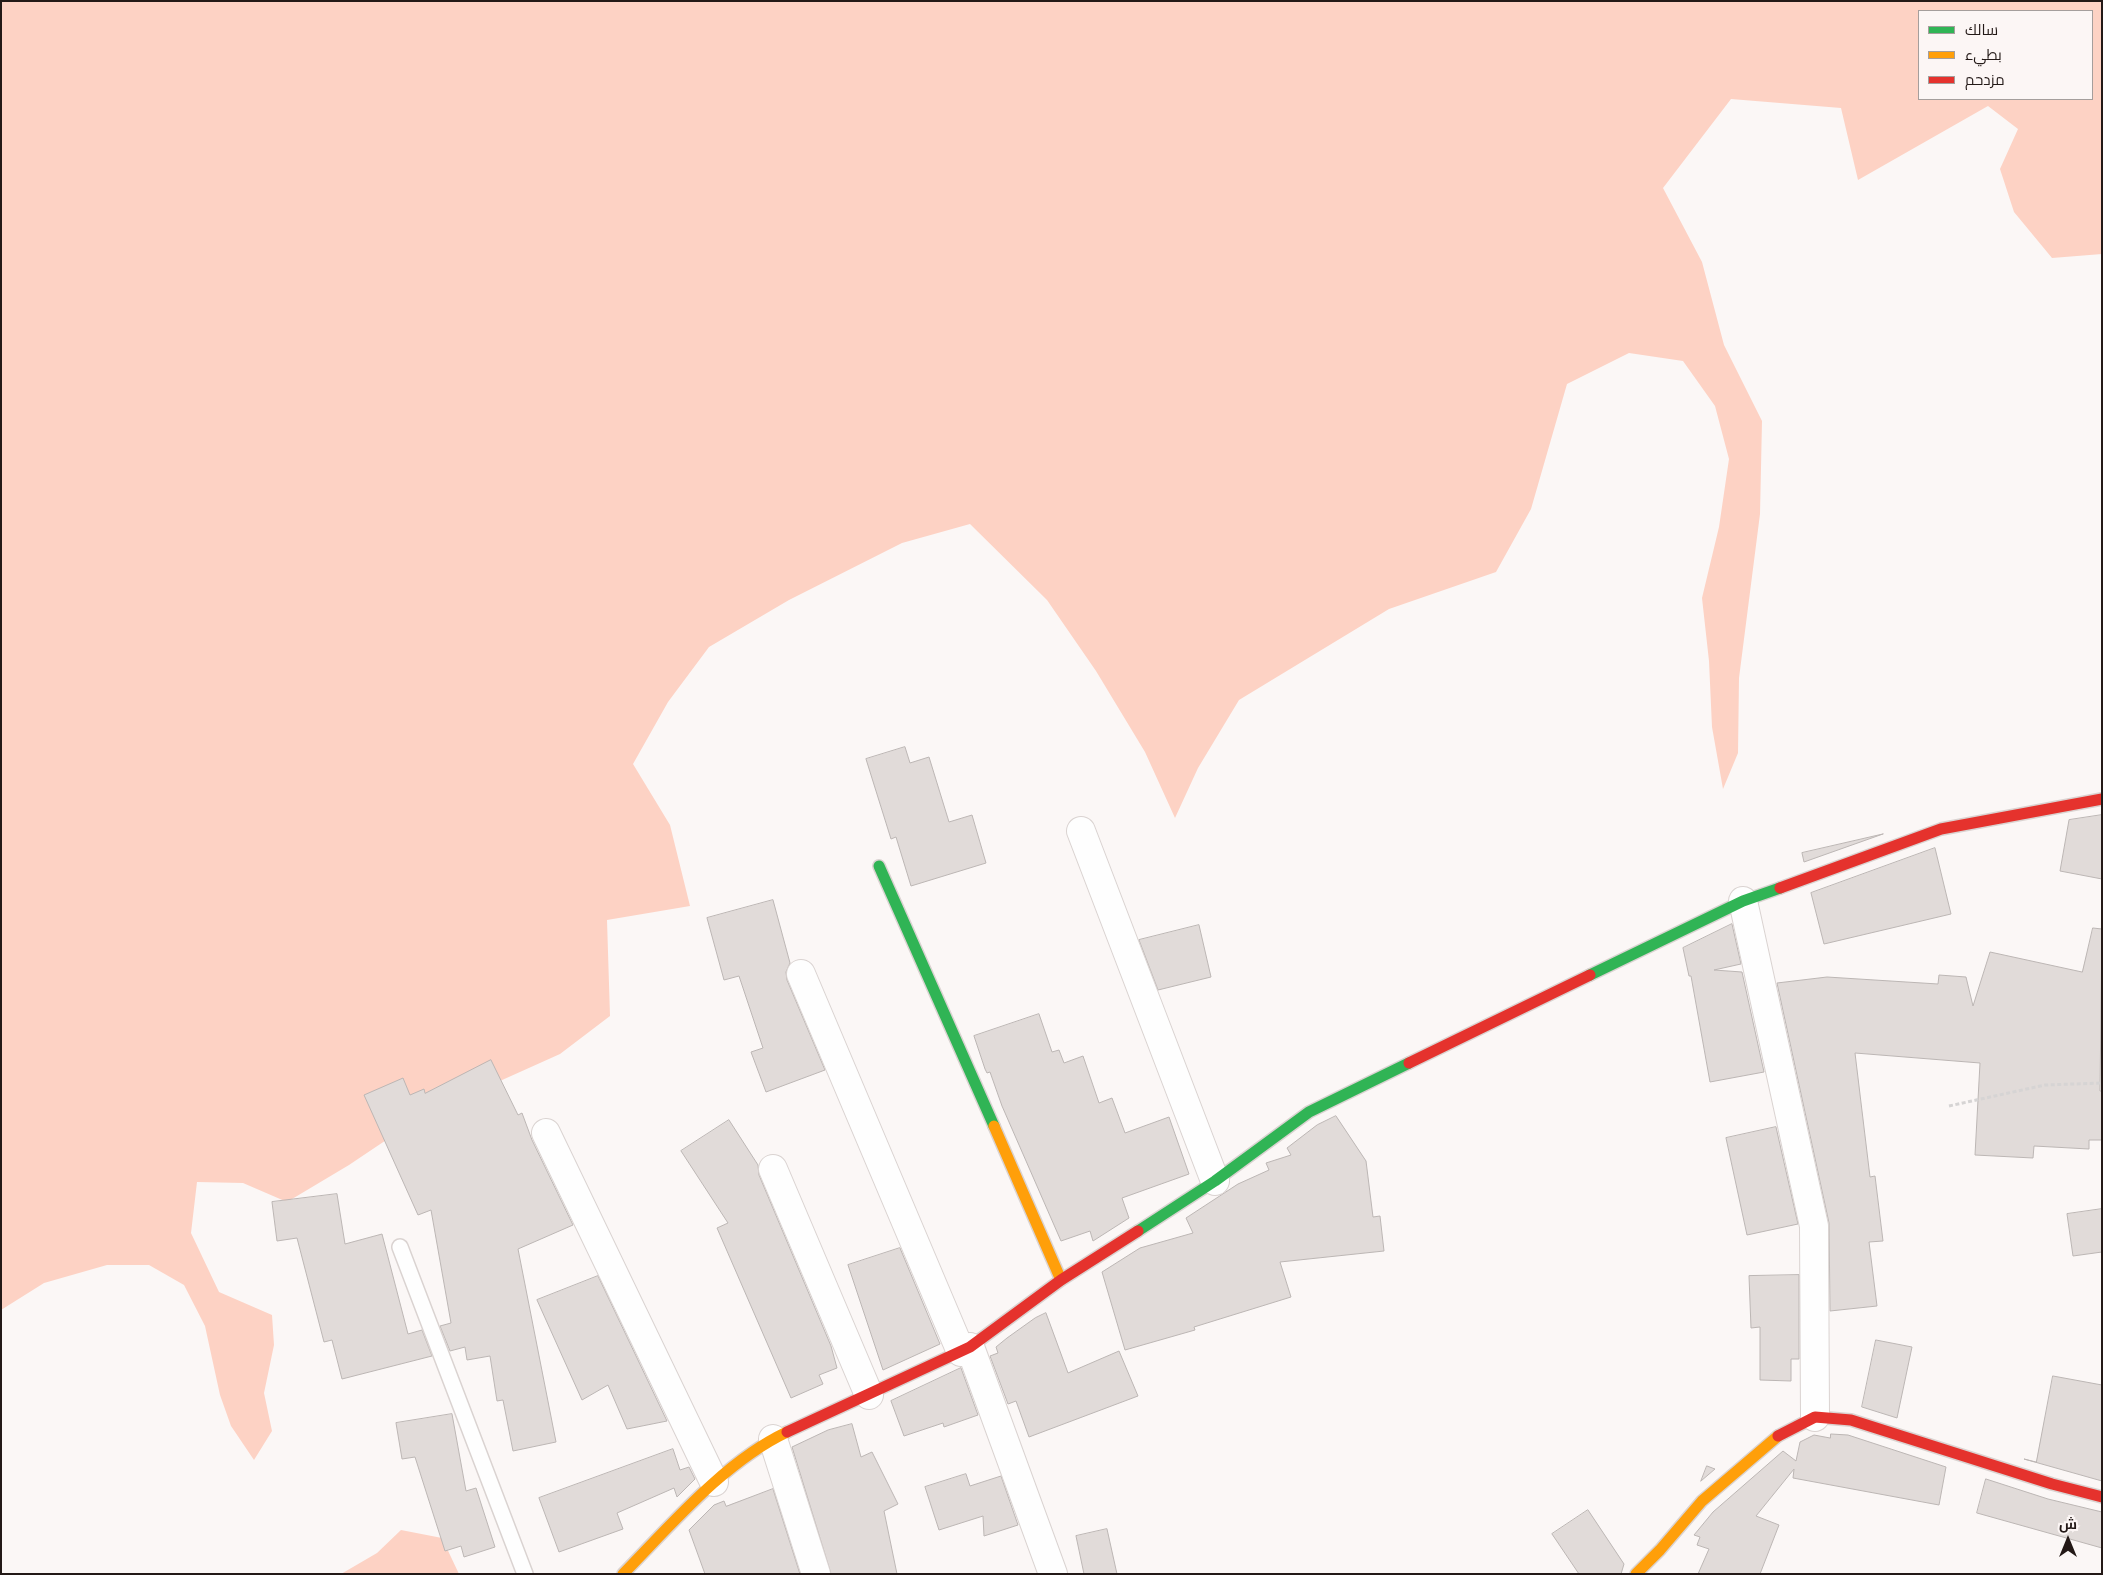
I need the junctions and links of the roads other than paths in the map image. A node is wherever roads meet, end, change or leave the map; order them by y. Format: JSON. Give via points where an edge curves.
{"nodes":[{"id":1,"x":2102,"y":800,"type":"edge"},
{"id":2,"x":1081,"y":831,"type":"dead end"},
{"id":3,"x":878,"y":866,"type":"dead end"},
{"id":4,"x":1743,"y":901,"type":"junction"},
{"id":5,"x":801,"y":974,"type":"dead end"},
{"id":6,"x":546,"y":1133,"type":"dead end"},
{"id":7,"x":774,"y":1169,"type":"dead end"},
{"id":8,"x":1215,"y":1181,"type":"junction"},
{"id":9,"x":400,"y":1247,"type":"dead end"},
{"id":10,"x":1061,"y":1280,"type":"junction"},
{"id":11,"x":966,"y":1349,"type":"junction"},
{"id":12,"x":869,"y":1395,"type":"junction"},
{"id":13,"x":1815,"y":1417,"type":"junction"},
{"id":14,"x":773,"y":1440,"type":"junction"},
{"id":15,"x":714,"y":1482,"type":"junction"},
{"id":16,"x":2102,"y":1497,"type":"edge"},
{"id":17,"x":525,"y":1574,"type":"edge"},
{"id":18,"x":623,"y":1574,"type":"edge"},
{"id":19,"x":816,"y":1574,"type":"edge"},
{"id":20,"x":1053,"y":1574,"type":"edge"},
{"id":21,"x":1636,"y":1574,"type":"edge"}],
"edges":[{"from":1,"to":4,"type":"street","via":[[1941,829]]},
{"from":2,"to":8,"type":"street"},
{"from":3,"to":10,"type":"street"},
{"from":4,"to":8,"type":"street","via":[[1309,1112]]},
{"from":4,"to":13,"type":"street","via":[[1814,1226]]},
{"from":5,"to":11,"type":"street"},
{"from":6,"to":15,"type":"street"},
{"from":7,"to":12,"type":"street"},
{"from":8,"to":10,"type":"street"},
{"from":9,"to":17,"type":"lane"},
{"from":10,"to":11,"type":"street"},
{"from":11,"to":12,"type":"street"},
{"from":11,"to":20,"type":"street"},
{"from":12,"to":14,"type":"street"},
{"from":13,"to":16,"type":"street","via":[[1851,1420]]},
{"from":13,"to":21,"type":"street","via":[[1774,1438],[1702,1501]]},
{"from":14,"to":15,"type":"street"},
{"from":14,"to":19,"type":"street"},
{"from":15,"to":18,"type":"street"}]}
